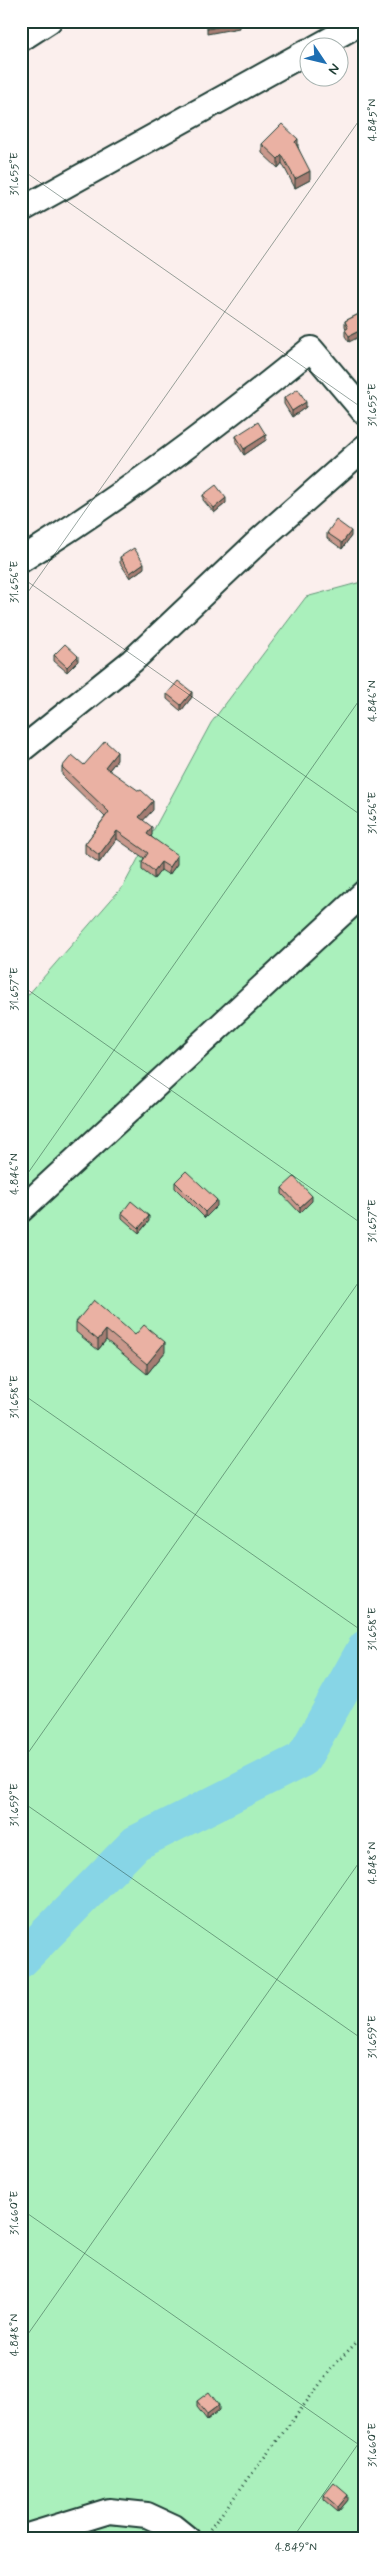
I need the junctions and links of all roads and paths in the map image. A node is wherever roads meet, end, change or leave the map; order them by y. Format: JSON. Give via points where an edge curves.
{"nodes":[{"id":1,"x":49,"y":21,"type":"edge"},
{"id":2,"x":364,"y":21,"type":"edge"},
{"id":3,"x":333,"y":38,"type":"edge"},
{"id":4,"x":21,"y":39,"type":"edge"},
{"id":5,"x":298,"y":57,"type":"edge"},
{"id":6,"x":21,"y":210,"type":"edge"},
{"id":7,"x":365,"y":413,"type":"edge"},
{"id":8,"x":365,"y":446,"type":"edge"},
{"id":9,"x":21,"y":560,"type":"edge"},
{"id":10,"x":21,"y":750,"type":"edge"},
{"id":11,"x":365,"y":892,"type":"edge"},
{"id":12,"x":21,"y":1210,"type":"edge"},
{"id":13,"x":365,"y":2334,"type":"edge"},
{"id":14,"x":21,"y":2538,"type":"edge"},
{"id":15,"x":188,"y":2539,"type":"edge"},
{"id":16,"x":202,"y":2539,"type":"edge"}],
"edges":[{"from":1,"to":4,"type":"street"},
{"from":2,"to":3,"type":"street"},
{"from":5,"to":6,"type":"street"},
{"from":7,"to":9,"type":"street","via":[[311,350],[212,430],[87,519]]},
{"from":8,"to":10,"type":"street","via":[[132,661]]},
{"from":11,"to":12,"type":"street"},
{"from":13,"to":16,"type":"path","via":[[336,2363]]},
{"from":14,"to":15,"type":"street","via":[[109,2511],[148,2515],[173,2527]]}]}
